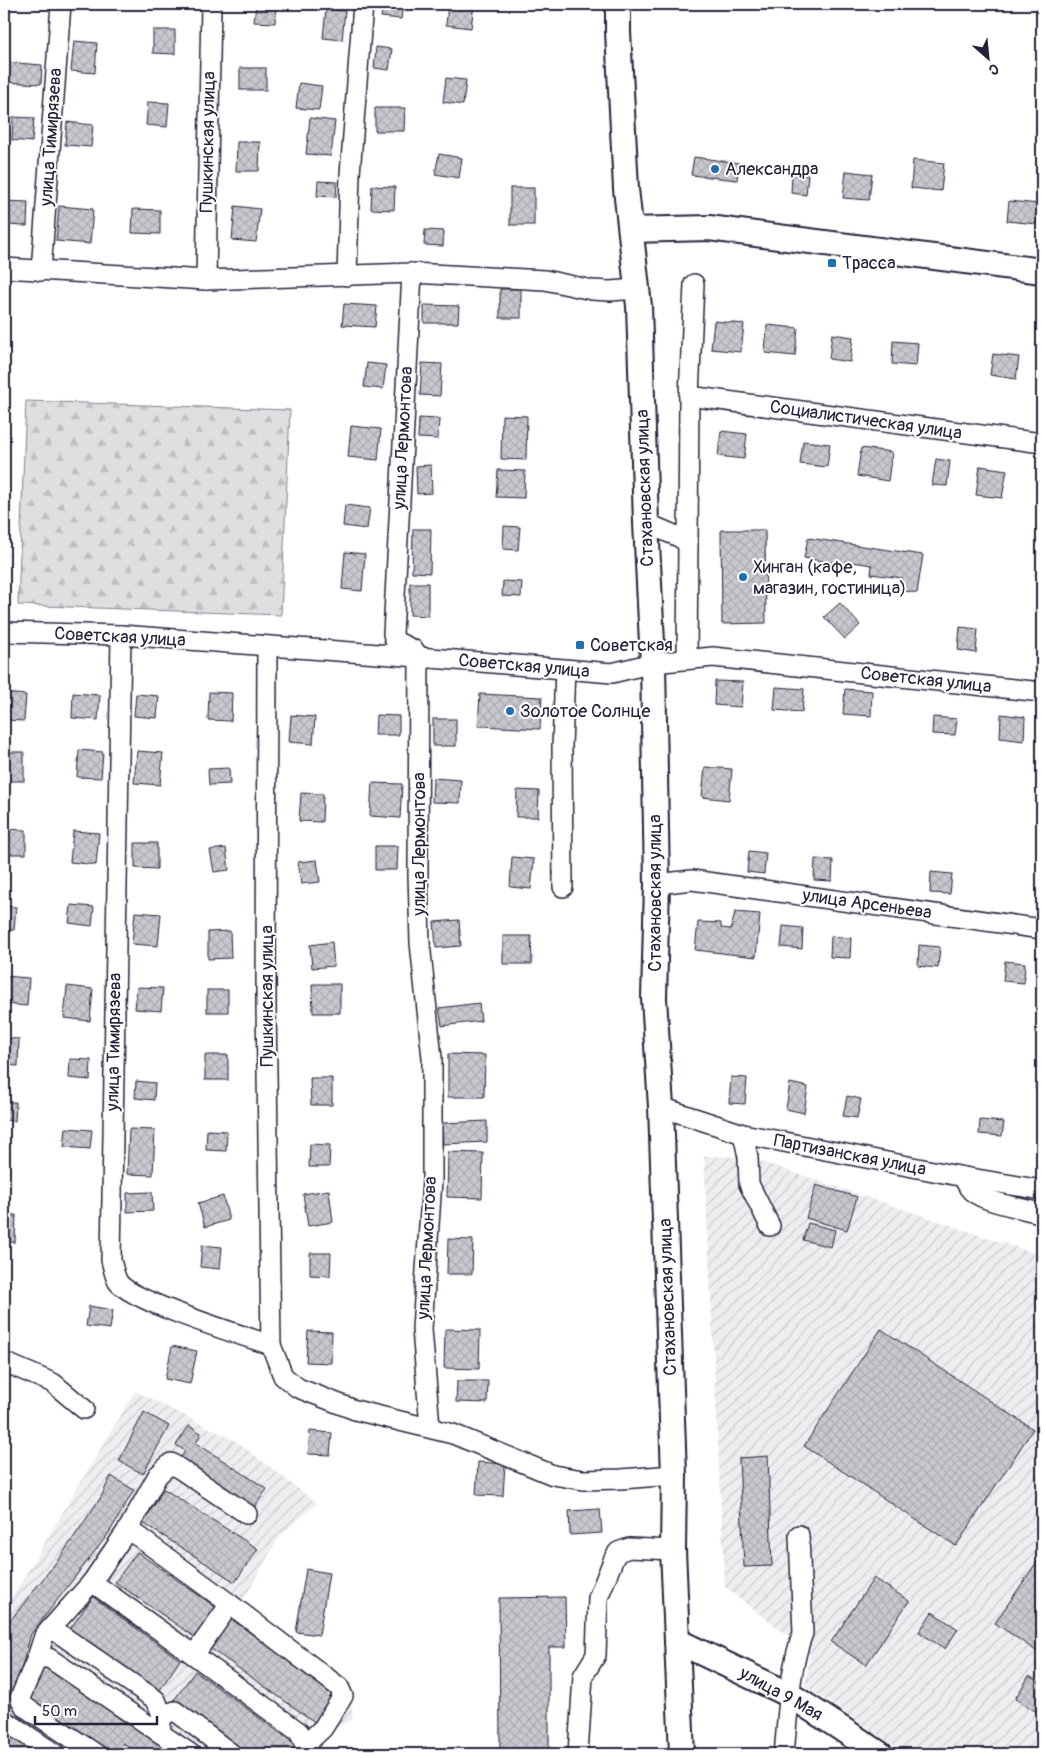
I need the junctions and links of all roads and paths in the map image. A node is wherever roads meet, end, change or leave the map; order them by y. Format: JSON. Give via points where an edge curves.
{"nodes":[{"id":1,"x":61,"y":4,"type":"edge"},
{"id":2,"x":211,"y":4,"type":"edge"},
{"id":3,"x":363,"y":4,"type":"edge"},
{"id":4,"x":618,"y":4,"type":"edge"},
{"id":5,"x":631,"y":230,"type":"junction"},
{"id":6,"x":4,"y":268,"type":"edge"},
{"id":7,"x":41,"y":271,"type":"junction"},
{"id":8,"x":1042,"y":271,"type":"edge"},
{"id":9,"x":412,"y":273,"type":"junction"},
{"id":10,"x":347,"y":276,"type":"junction"},
{"id":11,"x":206,"y":280,"type":"junction"},
{"id":12,"x":694,"y":284,"type":"dead end"},
{"id":13,"x":637,"y":289,"type":"junction"},
{"id":14,"x":689,"y":396,"type":"junction"},
{"id":15,"x":1042,"y":444,"type":"edge"},
{"id":16,"x":646,"y":523,"type":"junction"},
{"id":17,"x":688,"y":543,"type":"junction"},
{"id":18,"x":4,"y":632,"type":"edge"},
{"id":19,"x":121,"y":635,"type":"junction"},
{"id":20,"x":267,"y":647,"type":"junction"},
{"id":21,"x":419,"y":657,"type":"junction"},
{"id":22,"x":686,"y":658,"type":"junction"},
{"id":23,"x":653,"y":663,"type":"junction"},
{"id":24,"x":565,"y":670,"type":"junction"},
{"id":25,"x":1042,"y":692,"type":"edge"},
{"id":26,"x":657,"y":884,"type":"junction"},
{"id":27,"x":563,"y":887,"type":"dead end"},
{"id":28,"x":1042,"y":929,"type":"edge"},
{"id":29,"x":661,"y":1107,"type":"junction"},
{"id":30,"x":743,"y":1134,"type":"junction"},
{"id":31,"x":964,"y":1177,"type":"junction"},
{"id":32,"x":1042,"y":1190,"type":"edge"},
{"id":33,"x":1042,"y":1214,"type":"edge"},
{"id":34,"x":770,"y":1226,"type":"dead end"},
{"id":35,"x":270,"y":1345,"type":"junction"},
{"id":36,"x":4,"y":1362,"type":"edge"},
{"id":37,"x":84,"y":1409,"type":"dead end"},
{"id":38,"x":430,"y":1428,"type":"junction"},
{"id":39,"x":674,"y":1474,"type":"junction"},
{"id":40,"x":247,"y":1514,"type":"dead end"},
{"id":41,"x":128,"y":1529,"type":"junction"},
{"id":42,"x":799,"y":1535,"type":"dead end"},
{"id":43,"x":673,"y":1550,"type":"junction"},
{"id":44,"x":92,"y":1582,"type":"junction"},
{"id":45,"x":230,"y":1604,"type":"junction"},
{"id":46,"x":51,"y":1628,"type":"junction"},
{"id":47,"x":677,"y":1641,"type":"junction"},
{"id":48,"x":194,"y":1654,"type":"junction"},
{"id":49,"x":37,"y":1658,"type":"junction"},
{"id":50,"x":790,"y":1695,"type":"junction"},
{"id":51,"x":4,"y":1720,"type":"edge"},
{"id":52,"x":161,"y":1724,"type":"junction"},
{"id":53,"x":306,"y":1750,"type":"edge"},
{"id":54,"x":55,"y":1754,"type":"edge"},
{"id":55,"x":96,"y":1754,"type":"edge"},
{"id":56,"x":191,"y":1754,"type":"edge"},
{"id":57,"x":232,"y":1754,"type":"edge"},
{"id":58,"x":578,"y":1754,"type":"edge"},
{"id":59,"x":682,"y":1754,"type":"edge"},
{"id":60,"x":784,"y":1754,"type":"edge"},
{"id":61,"x":880,"y":1754,"type":"edge"}],
"edges":[{"from":1,"to":7,"type":"street","name":"улица Тимирязева"},
{"from":2,"to":11,"type":"street","name":"Пушкинская улица"},
{"from":3,"to":10,"type":"street","via":[[350,174]]},
{"from":4,"to":5,"type":"main road","name":"Стахановская улица","via":[[626,189]]},
{"from":5,"to":8,"type":"main road","via":[[709,228]]},
{"from":5,"to":13,"type":"main road","name":"Стахановская улица"},
{"from":6,"to":7,"type":"street"},
{"from":7,"to":11,"type":"street"},
{"from":9,"to":10,"type":"street"},
{"from":9,"to":13,"type":"street","via":[[545,280],[592,290]]},
{"from":9,"to":21,"type":"street","name":"улица Лермонтова","via":[[393,634],[395,641],[414,650]]},
{"from":10,"to":11,"type":"street"},
{"from":12,"to":14,"type":"street"},
{"from":13,"to":16,"type":"main road","name":"Стахановская улица"},
{"from":14,"to":15,"type":"street","name":"Социалистическая улица"},
{"from":14,"to":17,"type":"street"},
{"from":16,"to":17,"type":"street"},
{"from":16,"to":23,"type":"main road","name":"Стахановская улица"},
{"from":17,"to":22,"type":"street"},
{"from":18,"to":19,"type":"street","name":"Советская улица"},
{"from":19,"to":20,"type":"street","name":"Советская улица"},
{"from":19,"to":35,"type":"street","name":"улица Тимирязева","via":[[111,1260],[119,1283],[128,1290],[170,1310]]},
{"from":20,"to":21,"type":"street","name":"Советская улица"},
{"from":20,"to":35,"type":"street","name":"Пушкинская улица","via":[[266,1004]]},
{"from":21,"to":24,"type":"street","name":"Советская улица"},
{"from":21,"to":38,"type":"street","name":"улица Лермонтова","via":[[418,874],[420,934],[432,1058],[432,1181],[422,1329]]},
{"from":22,"to":23,"type":"street","name":"Советская улица"},
{"from":22,"to":25,"type":"street","name":"Советская улица","via":[[713,657]]},
{"from":23,"to":24,"type":"street","name":"Советская улица","via":[[612,673]]},
{"from":23,"to":26,"type":"main road","name":"Стахановская улица"},
{"from":24,"to":27,"type":"street"},
{"from":26,"to":28,"type":"street","name":"улица Арсеньева","via":[[692,880]]},
{"from":26,"to":29,"type":"main road","name":"Стахановская улица","via":[[654,998]]},
{"from":29,"to":30,"type":"street","name":"Партизанская улица"},
{"from":29,"to":39,"type":"main road","name":"Стахановская улица"},
{"from":30,"to":31,"type":"street","name":"Партизанская улица"},
{"from":30,"to":34,"type":"street","via":[[749,1184]]},
{"from":31,"to":32,"type":"street","name":"Партизанская улица"},
{"from":31,"to":33,"type":"street","via":[[969,1189],[980,1198]]},
{"from":35,"to":38,"type":"street","via":[[283,1376],[298,1388],[355,1410]]},
{"from":36,"to":37,"type":"street","via":[[53,1383]]},
{"from":38,"to":39,"type":"street","via":[[453,1434],[552,1475],[583,1480]]},
{"from":39,"to":43,"type":"main road","name":"Стахановская улица"},
{"from":40,"to":41,"type":"street","via":[[171,1463],[158,1475]]},
{"from":41,"to":44,"type":"street"},
{"from":41,"to":45,"type":"street"},
{"from":42,"to":50,"type":"street","via":[[803,1632]]},
{"from":43,"to":47,"type":"main road","name":"Стахановская улица"},
{"from":43,"to":58,"type":"street","via":[[629,1548],[618,1552],[614,1558],[598,1598],[596,1655],[584,1676]]},
{"from":44,"to":46,"type":"street"},
{"from":44,"to":48,"type":"street"},
{"from":45,"to":48,"type":"street"},
{"from":45,"to":53,"type":"street","via":[[338,1687],[343,1696]]},
{"from":46,"to":49,"type":"street","via":[[44,1636]]},
{"from":46,"to":52,"type":"street","via":[[156,1700]]},
{"from":47,"to":50,"type":"main road","name":"улица 9 Мая"},
{"from":47,"to":59,"type":"main road","name":"Стахановская улица"},
{"from":48,"to":53,"type":"street","via":[[299,1732]]},
{"from":49,"to":52,"type":"street","via":[[49,1658]]},
{"from":49,"to":55,"type":"street","via":[[20,1698],[25,1707]]},
{"from":50,"to":60,"type":"street"},
{"from":50,"to":61,"type":"main road","name":"улица 9 Мая"},
{"from":51,"to":54,"type":"street"},
{"from":52,"to":56,"type":"street"},
{"from":52,"to":57,"type":"street","via":[[175,1711]]}]}
